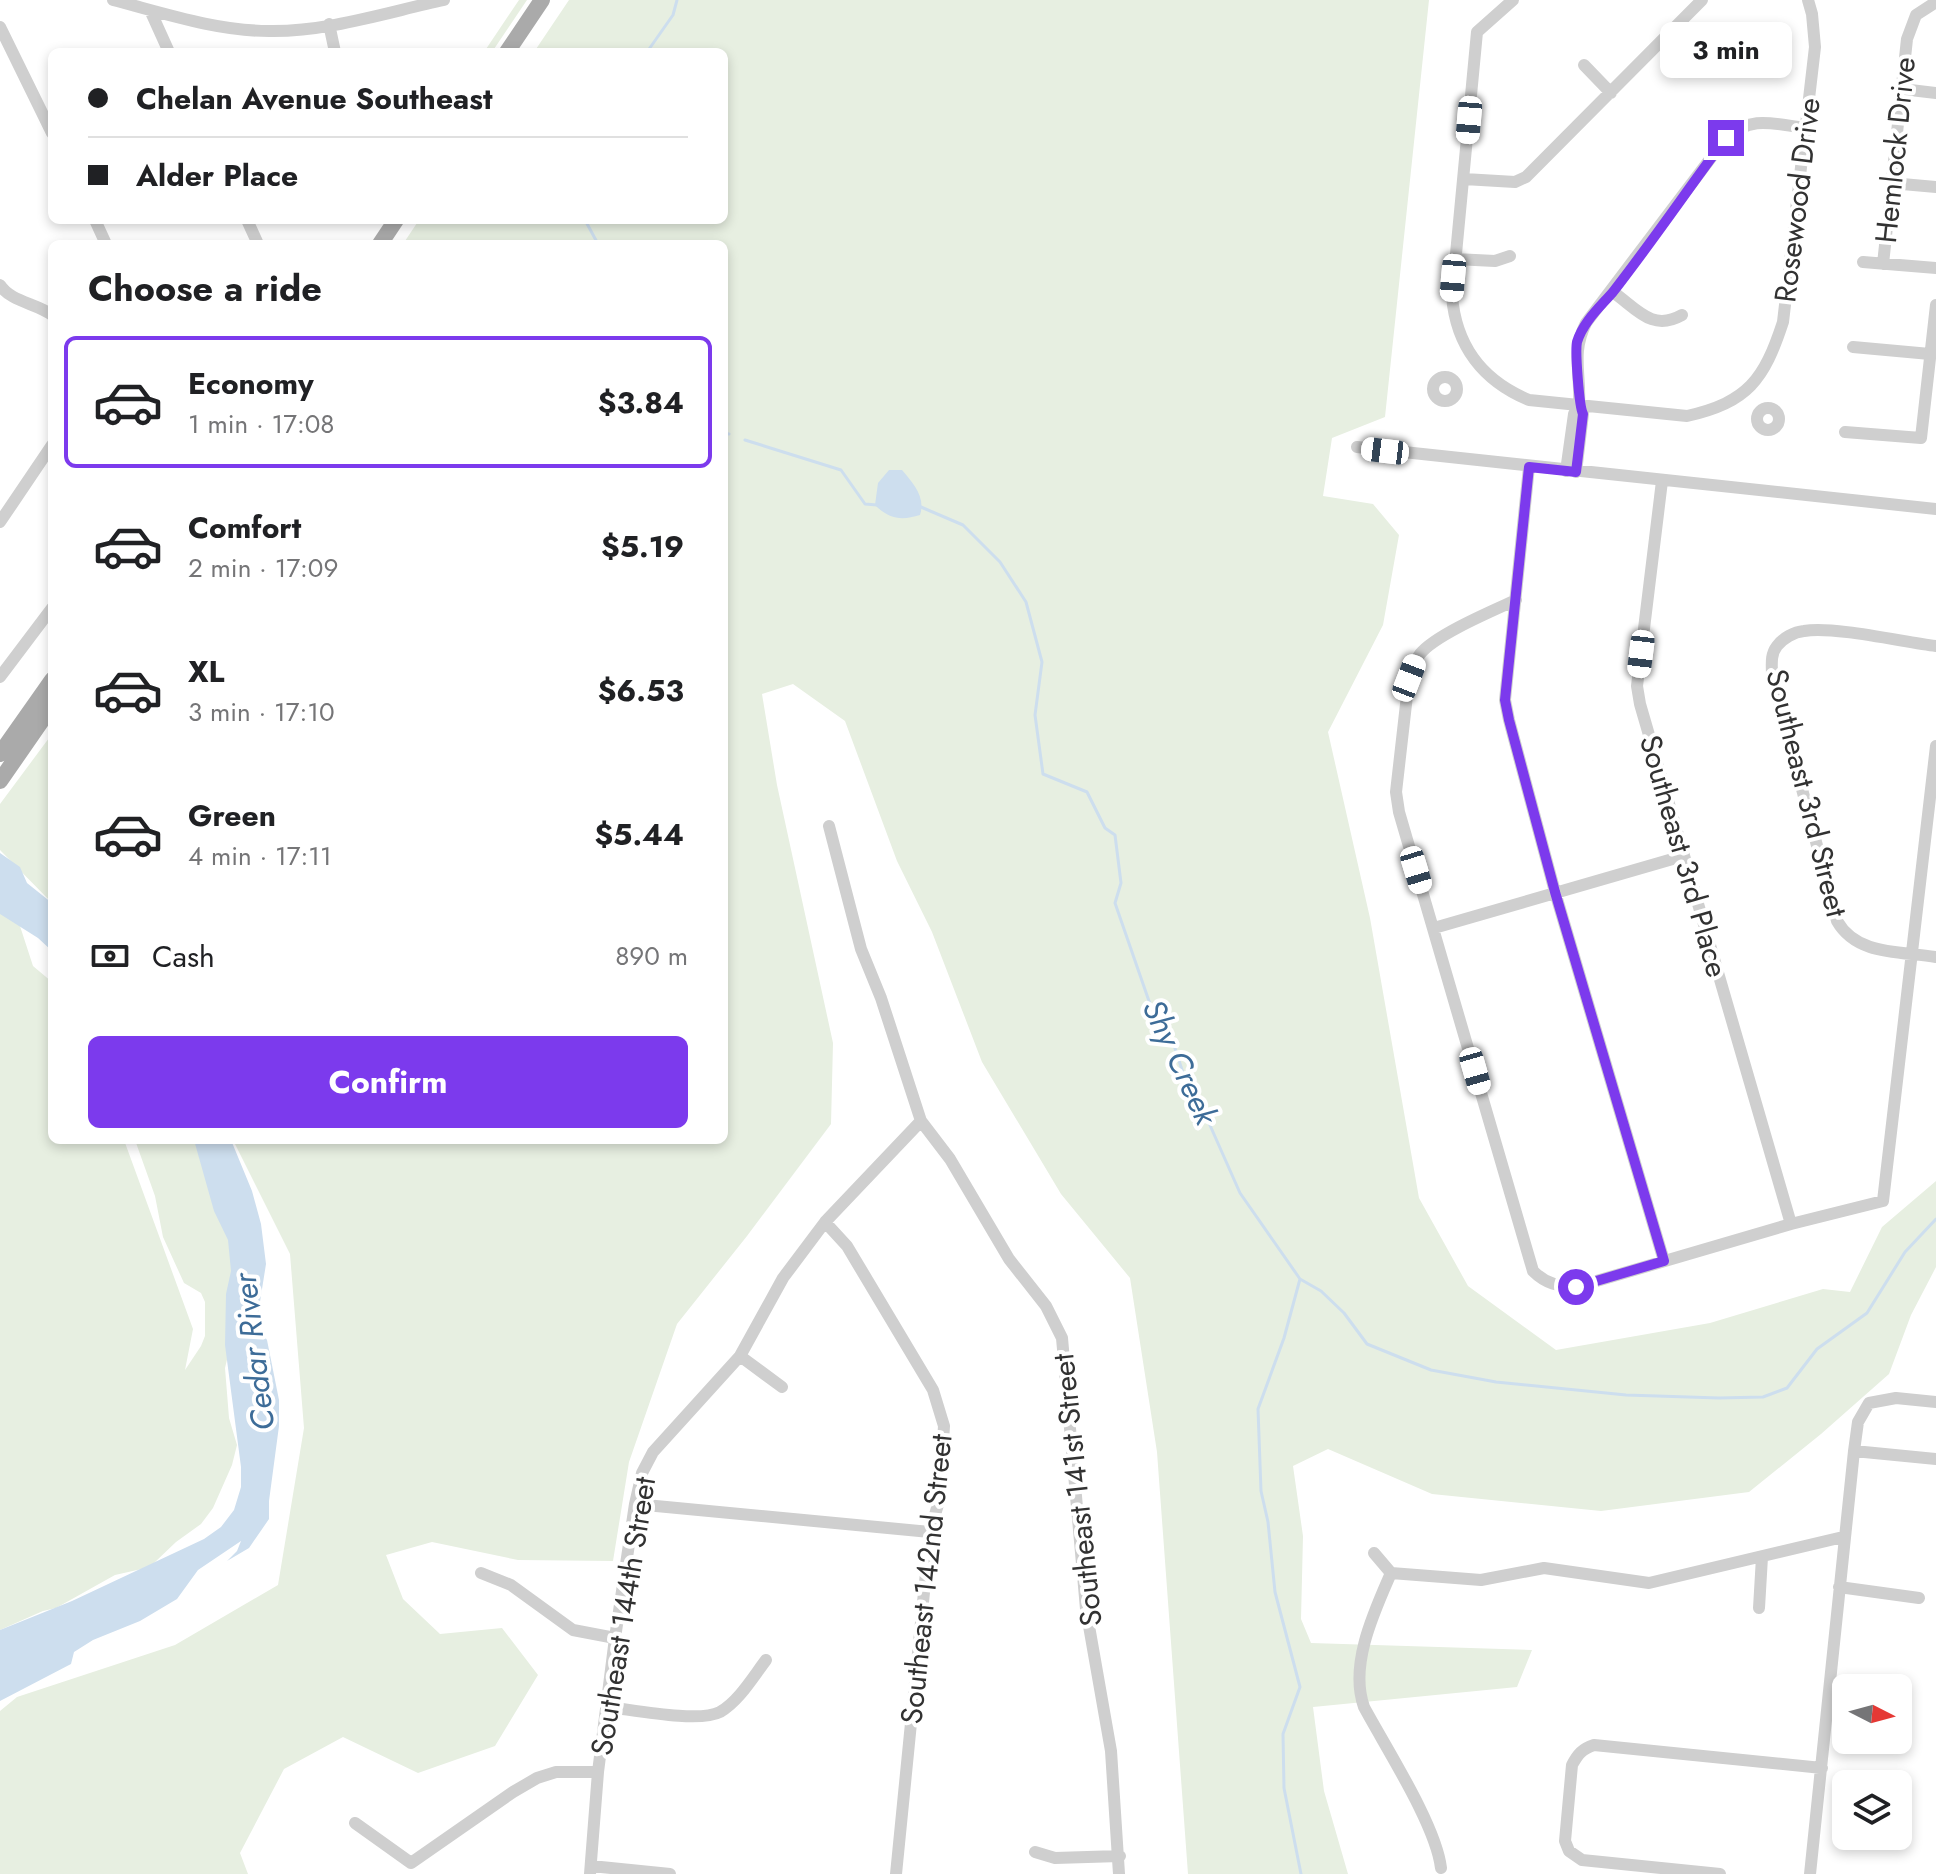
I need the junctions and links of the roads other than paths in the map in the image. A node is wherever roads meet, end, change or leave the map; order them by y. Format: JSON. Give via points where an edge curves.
{"nodes":[{"id":1,"x":113,"y":0,"type":"edge"},
{"id":2,"x":444,"y":0,"type":"edge"},
{"id":3,"x":542,"y":0,"type":"edge"},
{"id":4,"x":1513,"y":0,"type":"edge"},
{"id":5,"x":1702,"y":0,"type":"edge"},
{"id":6,"x":1808,"y":0,"type":"edge"},
{"id":7,"x":1936,"y":2,"type":"edge"},
{"id":8,"x":150,"y":10,"type":"junction"},
{"id":9,"x":329,"y":24,"type":"junction"},
{"id":10,"x":0,"y":27,"type":"edge"},
{"id":11,"x":167,"y":48,"type":"edge"},
{"id":12,"x":334,"y":48,"type":"edge"},
{"id":13,"x":510,"y":48,"type":"edge"},
{"id":14,"x":1584,"y":65,"type":"dead end"},
{"id":15,"x":1902,"y":89,"type":"junction"},
{"id":16,"x":1611,"y":93,"type":"junction"},
{"id":17,"x":1936,"y":93,"type":"edge"},
{"id":18,"x":48,"y":125,"type":"edge"},
{"id":19,"x":1805,"y":128,"type":"junction"},
{"id":20,"x":1464,"y":179,"type":"junction"},
{"id":21,"x":1891,"y":183,"type":"junction"},
{"id":22,"x":1936,"y":187,"type":"edge"},
{"id":23,"x":1510,"y":256,"type":"dead end"},
{"id":24,"x":1455,"y":259,"type":"junction"},
{"id":25,"x":1863,"y":262,"type":"dead end"},
{"id":26,"x":1883,"y":264,"type":"junction"},
{"id":27,"x":1936,"y":268,"type":"edge"},
{"id":28,"x":2,"y":292,"type":"edge"},
{"id":29,"x":1613,"y":292,"type":"junction"},
{"id":30,"x":1936,"y":305,"type":"edge"},
{"id":31,"x":48,"y":312,"type":"edge"},
{"id":32,"x":1682,"y":315,"type":"dead end"},
{"id":33,"x":1853,"y":347,"type":"dead end"},
{"id":34,"x":1930,"y":354,"type":"junction"},
{"id":35,"x":1475,"y":363,"type":"junction"},
{"id":36,"x":1453,"y":380,"type":"dead end"},
{"id":37,"x":1747,"y":391,"type":"junction"},
{"id":38,"x":1579,"y":406,"type":"junction"},
{"id":39,"x":1761,"y":411,"type":"dead end"},
{"id":40,"x":1845,"y":432,"type":"dead end"},
{"id":41,"x":1357,"y":447,"type":"dead end"},
{"id":42,"x":48,"y":451,"type":"edge"},
{"id":43,"x":1529,"y":467,"type":"junction"},
{"id":44,"x":1571,"y":471,"type":"junction"},
{"id":45,"x":1662,"y":481,"type":"junction"},
{"id":46,"x":1936,"y":509,"type":"edge"},
{"id":47,"x":0,"y":522,"type":"edge"},
{"id":48,"x":1516,"y":600,"type":"junction"},
{"id":49,"x":48,"y":613,"type":"edge"},
{"id":50,"x":1936,"y":646,"type":"edge"},
{"id":51,"x":0,"y":677,"type":"edge"},
{"id":52,"x":48,"y":686,"type":"edge"},
{"id":53,"x":48,"y":712,"type":"edge"},
{"id":54,"x":1936,"y":746,"type":"edge"},
{"id":55,"x":0,"y":754,"type":"edge"},
{"id":56,"x":0,"y":781,"type":"edge"},
{"id":57,"x":829,"y":826,"type":"dead end"},
{"id":58,"x":1683,"y":856,"type":"junction"},
{"id":59,"x":1555,"y":892,"type":"junction"},
{"id":60,"x":1434,"y":928,"type":"junction"},
{"id":61,"x":1912,"y":953,"type":"junction"},
{"id":62,"x":1936,"y":957,"type":"edge"},
{"id":63,"x":921,"y":1121,"type":"junction"},
{"id":64,"x":825,"y":1222,"type":"junction"},
{"id":65,"x":1791,"y":1224,"type":"junction"},
{"id":66,"x":1664,"y":1261,"type":"junction"},
{"id":67,"x":740,"y":1356,"type":"junction"},
{"id":68,"x":782,"y":1387,"type":"dead end"},
{"id":69,"x":1936,"y":1402,"type":"edge"},
{"id":70,"x":1854,"y":1451,"type":"junction"},
{"id":71,"x":1936,"y":1459,"type":"edge"},
{"id":72,"x":635,"y":1504,"type":"junction"},
{"id":73,"x":930,"y":1532,"type":"junction"},
{"id":74,"x":1843,"y":1537,"type":"junction"},
{"id":75,"x":1374,"y":1553,"type":"dead end"},
{"id":76,"x":1762,"y":1557,"type":"junction"},
{"id":77,"x":481,"y":1573,"type":"dead end"},
{"id":78,"x":1391,"y":1573,"type":"junction"},
{"id":79,"x":1839,"y":1587,"type":"junction"},
{"id":80,"x":1919,"y":1598,"type":"dead end"},
{"id":81,"x":1759,"y":1608,"type":"dead end"},
{"id":82,"x":615,"y":1638,"type":"junction"},
{"id":83,"x":766,"y":1660,"type":"dead end"},
{"id":84,"x":608,"y":1707,"type":"junction"},
{"id":85,"x":1822,"y":1768,"type":"junction"},
{"id":86,"x":598,"y":1772,"type":"junction"},
{"id":87,"x":355,"y":1823,"type":"dead end"},
{"id":88,"x":1035,"y":1852,"type":"dead end"},
{"id":89,"x":1120,"y":1856,"type":"junction"},
{"id":90,"x":1441,"y":1868,"type":"dead end"},
{"id":91,"x":408,"y":1869,"type":"edge"},
{"id":92,"x":591,"y":1870,"type":"edge"},
{"id":93,"x":670,"y":1874,"type":"edge"},
{"id":94,"x":896,"y":1874,"type":"edge"},
{"id":95,"x":1119,"y":1874,"type":"edge"},
{"id":96,"x":1720,"y":1874,"type":"edge"},
{"id":97,"x":1810,"y":1874,"type":"edge"}],
"edges":[{"from":1,"to":8,"type":"street"},
{"from":2,"to":9,"type":"street"},
{"from":3,"to":13,"type":"main road"},
{"from":4,"to":20,"type":"street","via":[[1477,32]]},
{"from":5,"to":16,"type":"street"},
{"from":6,"to":19,"type":"street","name":"Rosewood Drive","via":[[1815,47]]},
{"from":7,"to":15,"type":"street","name":"Hemlock Drive","via":[[1923,8],[1910,25]]},
{"from":8,"to":9,"type":"street","via":[[268,32]]},
{"from":8,"to":11,"type":"street"},
{"from":9,"to":12,"type":"street"},
{"from":10,"to":18,"type":"street"},
{"from":14,"to":16,"type":"street"},
{"from":15,"to":17,"type":"street"},
{"from":15,"to":21,"type":"street","name":"Hemlock Drive"},
{"from":16,"to":20,"type":"street","via":[[1526,177],[1515,182]]},
{"from":19,"to":29,"type":"street","via":[[1750,123],[1737,128]]},
{"from":19,"to":37,"type":"street","name":"Rosewood Drive","via":[[1783,322],[1774,349]]},
{"from":20,"to":24,"type":"street"},
{"from":21,"to":22,"type":"street"},
{"from":21,"to":26,"type":"street","name":"Hemlock Drive"},
{"from":23,"to":24,"type":"street","via":[[1495,261]]},
{"from":24,"to":35,"type":"street","via":[[1453,314]]},
{"from":25,"to":26,"type":"street"},
{"from":26,"to":27,"type":"street"},
{"from":28,"to":31,"type":"street"},
{"from":29,"to":32,"type":"street","via":[[1655,322],[1668,323]]},
{"from":29,"to":38,"type":"street","via":[[1586,323],[1576,345]]},
{"from":30,"to":34,"type":"street"},
{"from":33,"to":34,"type":"street"},
{"from":34,"to":40,"type":"street","via":[[1921,438]]},
{"from":35,"to":36,"type":"street"},
{"from":35,"to":38,"type":"street","via":[[1519,396]]},
{"from":37,"to":38,"type":"street","via":[[1687,416]]},
{"from":37,"to":39,"type":"street"},
{"from":38,"to":44,"type":"street","via":[[1583,414]]},
{"from":41,"to":43,"type":"street"},
{"from":42,"to":47,"type":"street"},
{"from":43,"to":44,"type":"street"},
{"from":43,"to":48,"type":"street"},
{"from":44,"to":45,"type":"street"},
{"from":45,"to":46,"type":"street"},
{"from":45,"to":58,"type":"street","name":"Southeast 3rd Place","via":[[1637,686]]},
{"from":48,"to":59,"type":"street","via":[[1505,700]]},
{"from":48,"to":60,"type":"street","via":[[1423,651],[1409,678],[1396,792]]},
{"from":49,"to":51,"type":"street"},
{"from":50,"to":61,"type":"street","name":"Southeast 3rd Street","via":[[1805,630],[1789,635],[1772,656],[1772,676],[1837,921],[1844,934],[1867,948]]},
{"from":52,"to":55,"type":"main road"},
{"from":53,"to":56,"type":"main road"},
{"from":54,"to":61,"type":"street"},
{"from":57,"to":63,"type":"street","name":"Southeast 141st Street","via":[[861,949]]},
{"from":58,"to":59,"type":"street"},
{"from":58,"to":65,"type":"street","name":"Southeast 3rd Place"},
{"from":59,"to":60,"type":"street"},
{"from":59,"to":66,"type":"street"},
{"from":60,"to":66,"type":"street","via":[[1533,1271],[1542,1281],[1576,1287]]},
{"from":61,"to":62,"type":"street","name":"Southeast 3rd Street"},
{"from":61,"to":65,"type":"street","via":[[1883,1201]]},
{"from":63,"to":64,"type":"street","name":"Southeast 144th Street"},
{"from":63,"to":89,"type":"street","name":"Southeast 141st Street","via":[[950,1159],[1009,1259],[1046,1306],[1062,1338],[1086,1609],[1111,1751]]},
{"from":64,"to":67,"type":"street","name":"Southeast 144th Street","via":[[783,1278]]},
{"from":64,"to":73,"type":"street","name":"Southeast 142nd Street","via":[[847,1246],[933,1390],[944,1426],[939,1501]]},
{"from":65,"to":66,"type":"street"},
{"from":67,"to":68,"type":"street"},
{"from":67,"to":72,"type":"street","name":"Southeast 144th Street","via":[[653,1452]]},
{"from":69,"to":70,"type":"street","via":[[1896,1398],[1869,1403],[1858,1422]]},
{"from":70,"to":71,"type":"street"},
{"from":70,"to":74,"type":"street"},
{"from":72,"to":73,"type":"street"},
{"from":72,"to":82,"type":"street","name":"Southeast 144th Street"},
{"from":73,"to":94,"type":"street","name":"Southeast 142nd Street"},
{"from":74,"to":76,"type":"street"},
{"from":74,"to":79,"type":"street"},
{"from":75,"to":78,"type":"street"},
{"from":76,"to":78,"type":"street","via":[[1649,1583],[1544,1568],[1481,1580]]},
{"from":76,"to":81,"type":"street"},
{"from":77,"to":82,"type":"street","via":[[511,1585],[573,1630]]},
{"from":78,"to":90,"type":"street","via":[[1365,1643],[1358,1692],[1411,1793]]},
{"from":79,"to":80,"type":"street"},
{"from":79,"to":85,"type":"street"},
{"from":82,"to":84,"type":"street","name":"Southeast 144th Street"},
{"from":83,"to":84,"type":"street","via":[[723,1711],[706,1718]]},
{"from":84,"to":86,"type":"street","name":"Southeast 144th Street"},
{"from":85,"to":96,"type":"street","via":[[1584,1748],[1572,1765],[1565,1841],[1569,1851],[1582,1860]]},
{"from":85,"to":97,"type":"street"},
{"from":86,"to":91,"type":"street","via":[[556,1772],[537,1778]]},
{"from":86,"to":92,"type":"street","name":"Southeast 144th Street"},
{"from":87,"to":91,"type":"street"},
{"from":88,"to":89,"type":"street","via":[[1055,1858]]},
{"from":89,"to":95,"type":"street","name":"Southeast 141st Street"},
{"from":92,"to":93,"type":"street"}]}
